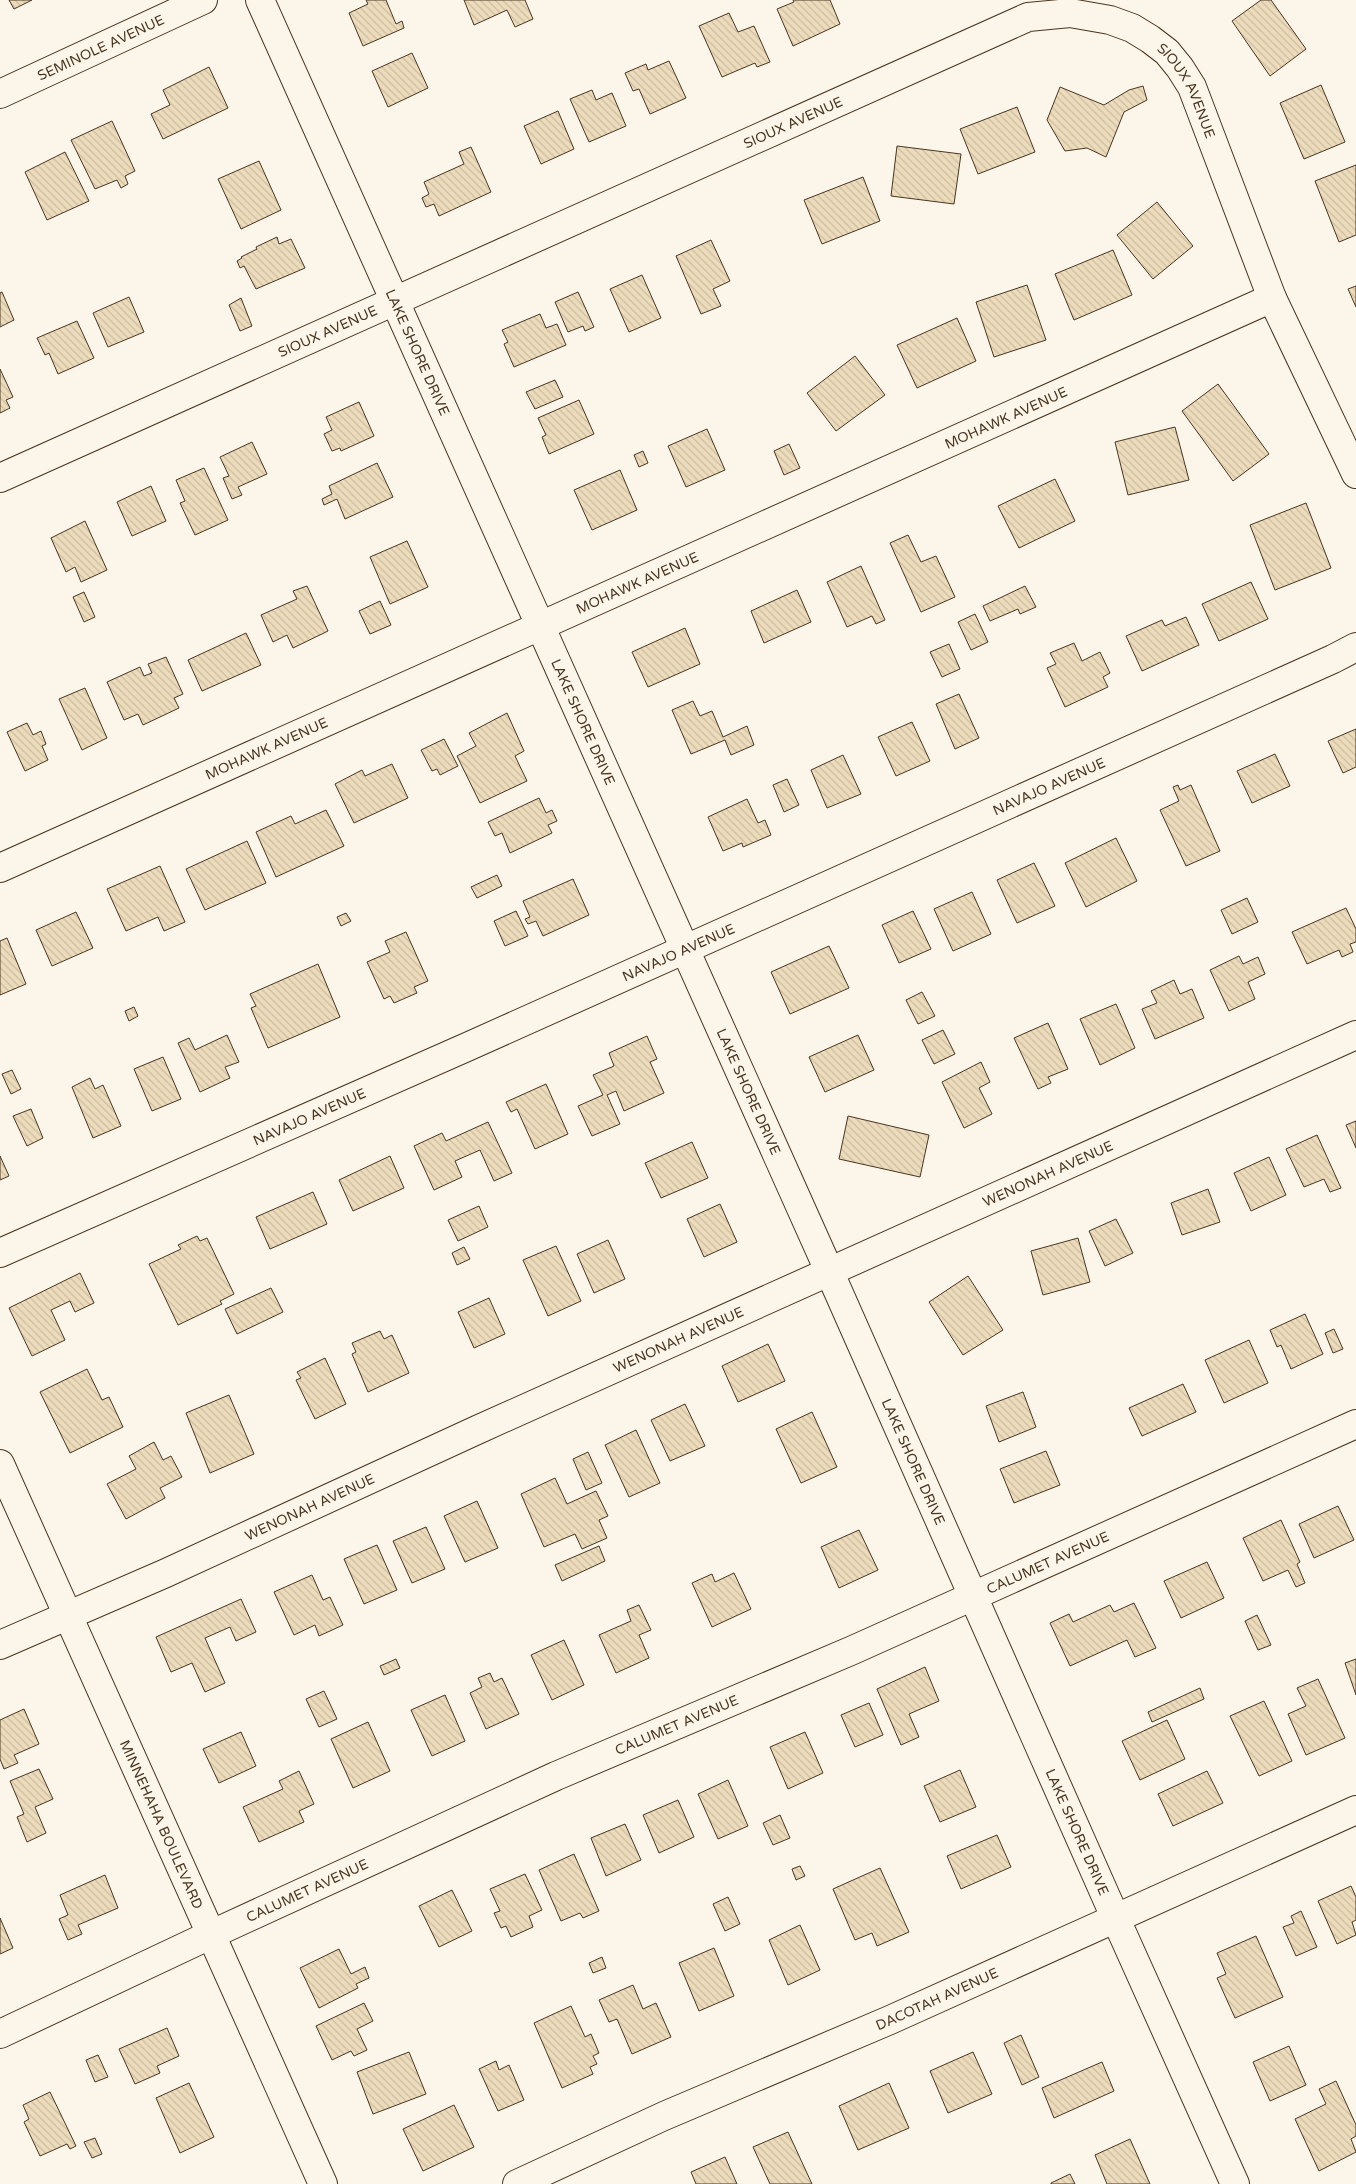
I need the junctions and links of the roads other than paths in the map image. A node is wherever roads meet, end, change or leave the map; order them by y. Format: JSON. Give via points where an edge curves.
{"nodes":[{"id":1,"x":203,"y":0,"type":"edge"},
{"id":2,"x":260,"y":0,"type":"edge"},
{"id":3,"x":0,"y":94,"type":"edge"},
{"id":4,"x":1272,"y":298,"type":"junction"},
{"id":5,"x":395,"y":302,"type":"junction"},
{"id":6,"x":1356,"y":474,"type":"edge"},
{"id":7,"x":0,"y":478,"type":"edge"},
{"id":8,"x":539,"y":625,"type":"junction"},
{"id":9,"x":1356,"y":647,"type":"edge"},
{"id":10,"x":0,"y":868,"type":"edge"},
{"id":11,"x":684,"y":949,"type":"junction"},
{"id":12,"x":1356,"y":1036,"type":"edge"},
{"id":13,"x":0,"y":1253,"type":"edge"},
{"id":14,"x":830,"y":1273,"type":"junction"},
{"id":15,"x":1356,"y":1424,"type":"edge"},
{"id":16,"x":0,"y":1464,"type":"edge"},
{"id":17,"x":972,"y":1596,"type":"junction"},
{"id":18,"x":66,"y":1616,"type":"junction"},
{"id":19,"x":0,"y":1645,"type":"edge"},
{"id":20,"x":1356,"y":1810,"type":"edge"},
{"id":21,"x":1115,"y":1917,"type":"junction"},
{"id":22,"x":210,"y":1935,"type":"junction"},
{"id":23,"x":0,"y":2034,"type":"edge"},
{"id":24,"x":323,"y":2184,"type":"edge"},
{"id":25,"x":517,"y":2184,"type":"edge"},
{"id":26,"x":1235,"y":2184,"type":"edge"}],
"edges":[{"from":1,"to":3,"type":"street","name":"SEMINOLE AVENUE"},
{"from":2,"to":5,"type":"street","name":"LAKE SHORE DRIVE"},
{"from":4,"to":5,"type":"street","name":"SIOUX AVENUE","via":[[1192,86],[1180,68],[1167,52],[1132,28],[1110,20],[1070,13],[1028,17]]},
{"from":4,"to":6,"type":"street","name":"SIOUX AVENUE"},
{"from":4,"to":8,"type":"street","name":"MOHAWK AVENUE"},
{"from":5,"to":7,"type":"street","name":"SIOUX AVENUE"},
{"from":5,"to":8,"type":"street","name":"LAKE SHORE DRIVE"},
{"from":8,"to":10,"type":"street","name":"MOHAWK AVENUE"},
{"from":8,"to":11,"type":"street","name":"LAKE SHORE DRIVE"},
{"from":9,"to":11,"type":"street","name":"NAVAJO AVENUE"},
{"from":11,"to":13,"type":"street","name":"NAVAJO AVENUE"},
{"from":11,"to":14,"type":"street","name":"LAKE SHORE DRIVE"},
{"from":12,"to":14,"type":"street","name":"WENONAH AVENUE"},
{"from":14,"to":17,"type":"street","name":"LAKE SHORE DRIVE"},
{"from":14,"to":18,"type":"street","name":"WENONAH AVENUE"},
{"from":15,"to":17,"type":"street","name":"CALUMET AVENUE"},
{"from":16,"to":18,"type":"street","name":"MINNEHAHA BOULEVARD"},
{"from":17,"to":21,"type":"street","name":"LAKE SHORE DRIVE"},
{"from":17,"to":22,"type":"street","name":"CALUMET AVENUE","via":[[854,1650],[556,1776]]},
{"from":18,"to":19,"type":"street","name":"WENONAH AVENUE"},
{"from":18,"to":22,"type":"street","name":"MINNEHAHA BOULEVARD"},
{"from":20,"to":21,"type":"street","name":"DACOTAH AVENUE"},
{"from":21,"to":25,"type":"street","name":"DACOTAH AVENUE"},
{"from":21,"to":26,"type":"street","name":"LAKE SHORE DRIVE"},
{"from":22,"to":23,"type":"street","name":"CALUMET AVENUE"},
{"from":22,"to":24,"type":"street","name":"MINNEHAHA BOULEVARD"}]}
